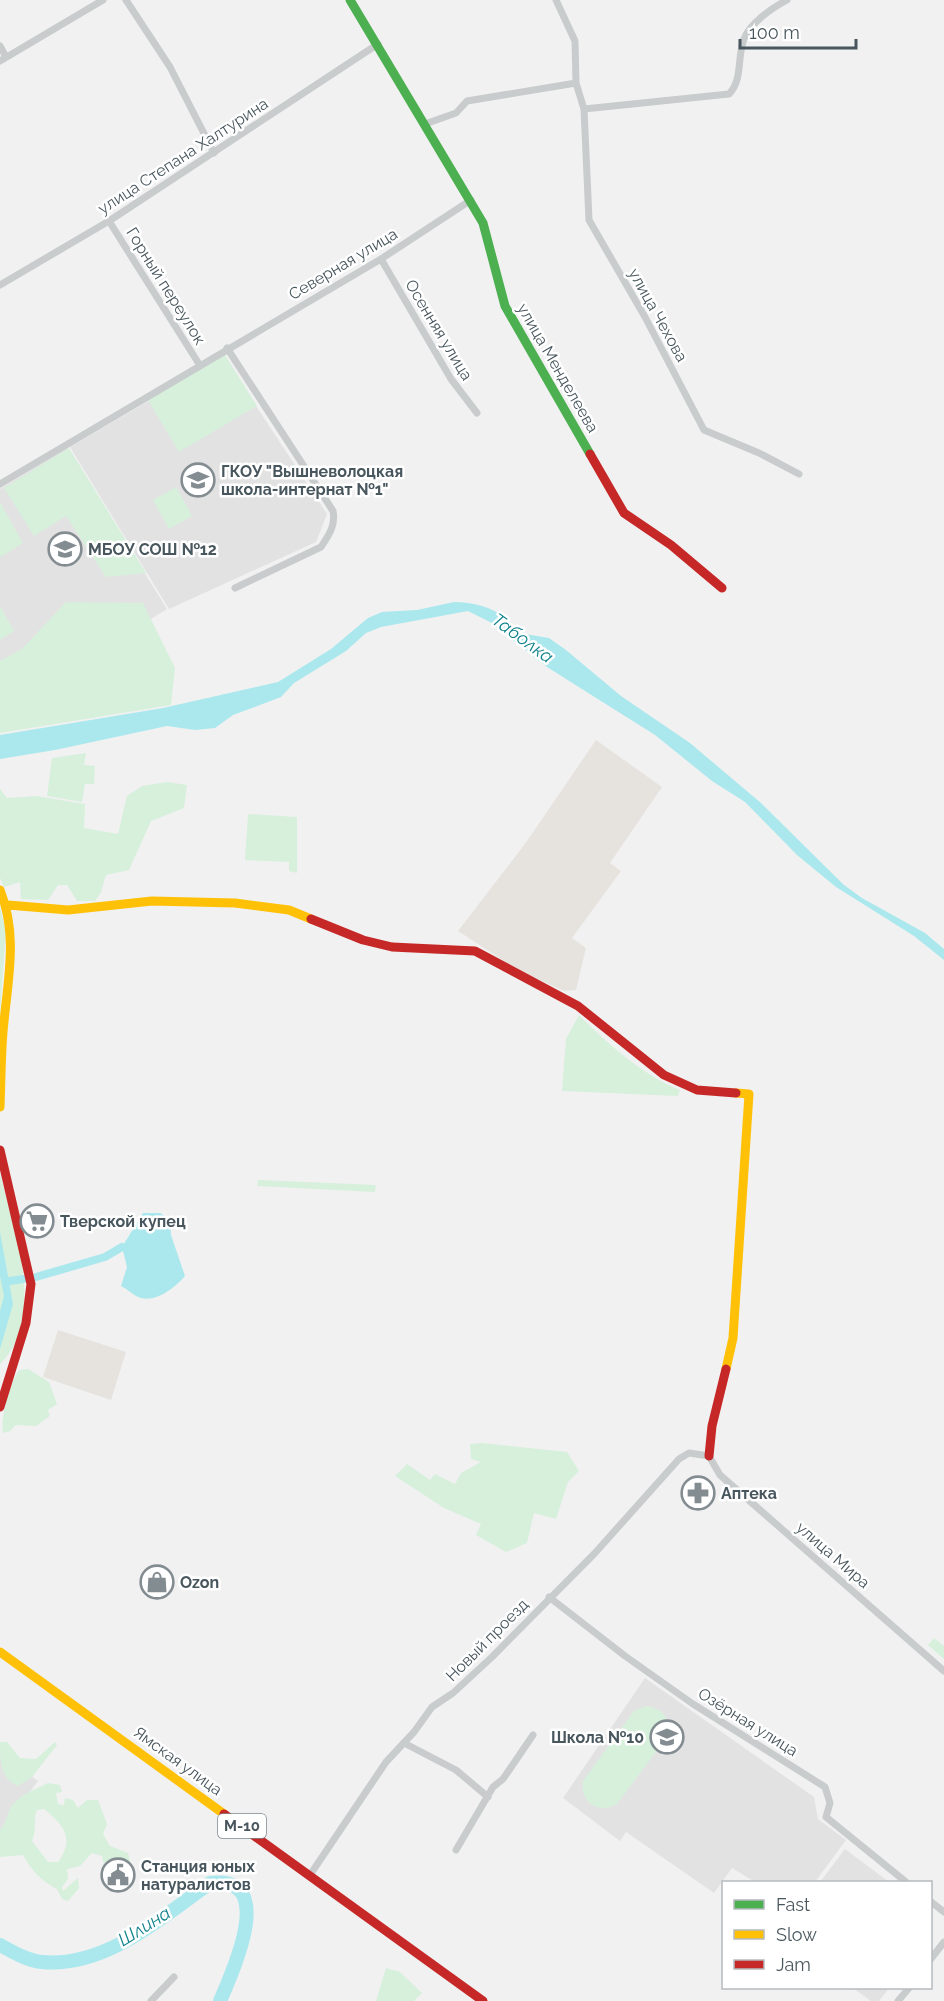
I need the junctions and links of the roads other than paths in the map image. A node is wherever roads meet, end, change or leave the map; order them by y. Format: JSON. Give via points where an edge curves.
{"nodes":[{"id":1,"x":103,"y":0,"type":"edge"},
{"id":2,"x":126,"y":0,"type":"edge"},
{"id":3,"x":350,"y":0,"type":"edge"},
{"id":4,"x":556,"y":0,"type":"edge"},
{"id":5,"x":787,"y":0,"type":"edge"},
{"id":6,"x":378,"y":44,"type":"junction"},
{"id":7,"x":0,"y":46,"type":"edge"},
{"id":8,"x":3,"y":59,"type":"edge"},
{"id":9,"x":576,"y":83,"type":"junction"},
{"id":10,"x":584,"y":109,"type":"junction"},
{"id":11,"x":425,"y":123,"type":"junction"},
{"id":12,"x":214,"y":153,"type":"junction"},
{"id":13,"x":471,"y":200,"type":"junction"},
{"id":14,"x":109,"y":221,"type":"junction"},
{"id":15,"x":381,"y":259,"type":"junction"},
{"id":16,"x":0,"y":285,"type":"edge"},
{"id":17,"x":227,"y":348,"type":"junction"},
{"id":18,"x":199,"y":364,"type":"junction"},
{"id":19,"x":477,"y":413,"type":"dead end"},
{"id":20,"x":799,"y":474,"type":"dead end"},
{"id":21,"x":0,"y":484,"type":"edge"},
{"id":22,"x":234,"y":588,"type":"dead end"},
{"id":23,"x":722,"y":588,"type":"dead end"},
{"id":24,"x":0,"y":890,"type":"edge"},
{"id":25,"x":8,"y":905,"type":"junction"},
{"id":26,"x":0,"y":1107,"type":"edge"},
{"id":27,"x":0,"y":1150,"type":"edge"},
{"id":28,"x":0,"y":1407,"type":"edge"},
{"id":29,"x":709,"y":1456,"type":"junction"},
{"id":30,"x":549,"y":1597,"type":"junction"},
{"id":31,"x":0,"y":1652,"type":"edge"},
{"id":32,"x":944,"y":1671,"type":"edge"},
{"id":33,"x":532,"y":1735,"type":"dead end"},
{"id":34,"x":404,"y":1743,"type":"junction"},
{"id":35,"x":488,"y":1797,"type":"junction"},
{"id":36,"x":456,"y":1850,"type":"dead end"},
{"id":37,"x":310,"y":1875,"type":"junction"},
{"id":38,"x":905,"y":1881,"type":"edge"},
{"id":39,"x":932,"y":1903,"type":"edge"},
{"id":40,"x":944,"y":1912,"type":"edge"},
{"id":41,"x":944,"y":1942,"type":"edge"},
{"id":42,"x":932,"y":1957,"type":"edge"},
{"id":43,"x":174,"y":1977,"type":"dead end"},
{"id":44,"x":908,"y":1989,"type":"edge"},
{"id":45,"x":151,"y":2001,"type":"edge"},
{"id":46,"x":483,"y":2001,"type":"edge"},
{"id":47,"x":898,"y":2001,"type":"edge"}],
"edges":[{"from":1,"to":8,"type":"street"},
{"from":2,"to":12,"type":"street","via":[[170,67]]},
{"from":3,"to":6,"type":"main road","name":"улица Менделеева"},
{"from":4,"to":9,"type":"street","name":"улица Чехова","via":[[575,41]]},
{"from":5,"to":10,"type":"street","via":[[753,26],[743,40],[729,94]]},
{"from":6,"to":11,"type":"main road","name":"улица Менделеева"},
{"from":6,"to":12,"type":"street","name":"улица Степана Халтурина"},
{"from":7,"to":8,"type":"street"},
{"from":9,"to":10,"type":"street","name":"улица Чехова"},
{"from":9,"to":11,"type":"street","via":[[467,101],[456,113]]},
{"from":10,"to":20,"type":"street","name":"улица Чехова","via":[[589,220],[704,430]]},
{"from":11,"to":13,"type":"main road","name":"улица Менделеева"},
{"from":12,"to":14,"type":"street","name":"улица Степана Халтурина"},
{"from":13,"to":15,"type":"street","name":"Северная улица"},
{"from":13,"to":23,"type":"main road","name":"улица Менделеева","via":[[483,223],[505,306],[624,513],[671,545]]},
{"from":14,"to":16,"type":"street","name":"улица Степана Халтурина"},
{"from":14,"to":18,"type":"street","name":"Горный переулок"},
{"from":15,"to":17,"type":"street","name":"Северная улица"},
{"from":15,"to":19,"type":"street","name":"Осенняя улица","via":[[451,379]]},
{"from":17,"to":18,"type":"street","name":"Северная улица"},
{"from":17,"to":22,"type":"street","via":[[334,517],[330,534],[321,547]]},
{"from":18,"to":21,"type":"street","name":"Северная улица"},
{"from":24,"to":25,"type":"main road"},
{"from":25,"to":26,"type":"main road","via":[[12,947]]},
{"from":25,"to":29,"type":"main road","via":[[68,910],[152,902],[235,903],[289,910],[363,940],[392,947],[475,951],[578,1006],[664,1076],[697,1090],[749,1094],[733,1338],[709,1433]]},
{"from":27,"to":28,"type":"main road","via":[[31,1284],[26,1323]]},
{"from":29,"to":30,"type":"street","name":"Новый проезд","via":[[689,1453],[679,1459],[595,1553]]},
{"from":29,"to":32,"type":"street","name":"улица Мира","via":[[720,1475]]},
{"from":30,"to":34,"type":"street","name":"Новый проезд","via":[[492,1657],[432,1707]]},
{"from":30,"to":38,"type":"street","name":"Озёрная улица","via":[[693,1704],[825,1787],[830,1803],[826,1817]]},
{"from":31,"to":37,"type":"main road","name":"Ямская улица","number":"М-10"},
{"from":33,"to":35,"type":"street"},
{"from":34,"to":35,"type":"street","via":[[456,1770]]},
{"from":34,"to":37,"type":"street","name":"Новый проезд","via":[[386,1762]]},
{"from":35,"to":36,"type":"street"},
{"from":37,"to":46,"type":"main road","name":"Ямская улица","number":"М-10"},
{"from":39,"to":40,"type":"street"},
{"from":41,"to":42,"type":"street"},
{"from":43,"to":45,"type":"street"},
{"from":44,"to":47,"type":"street"}]}
